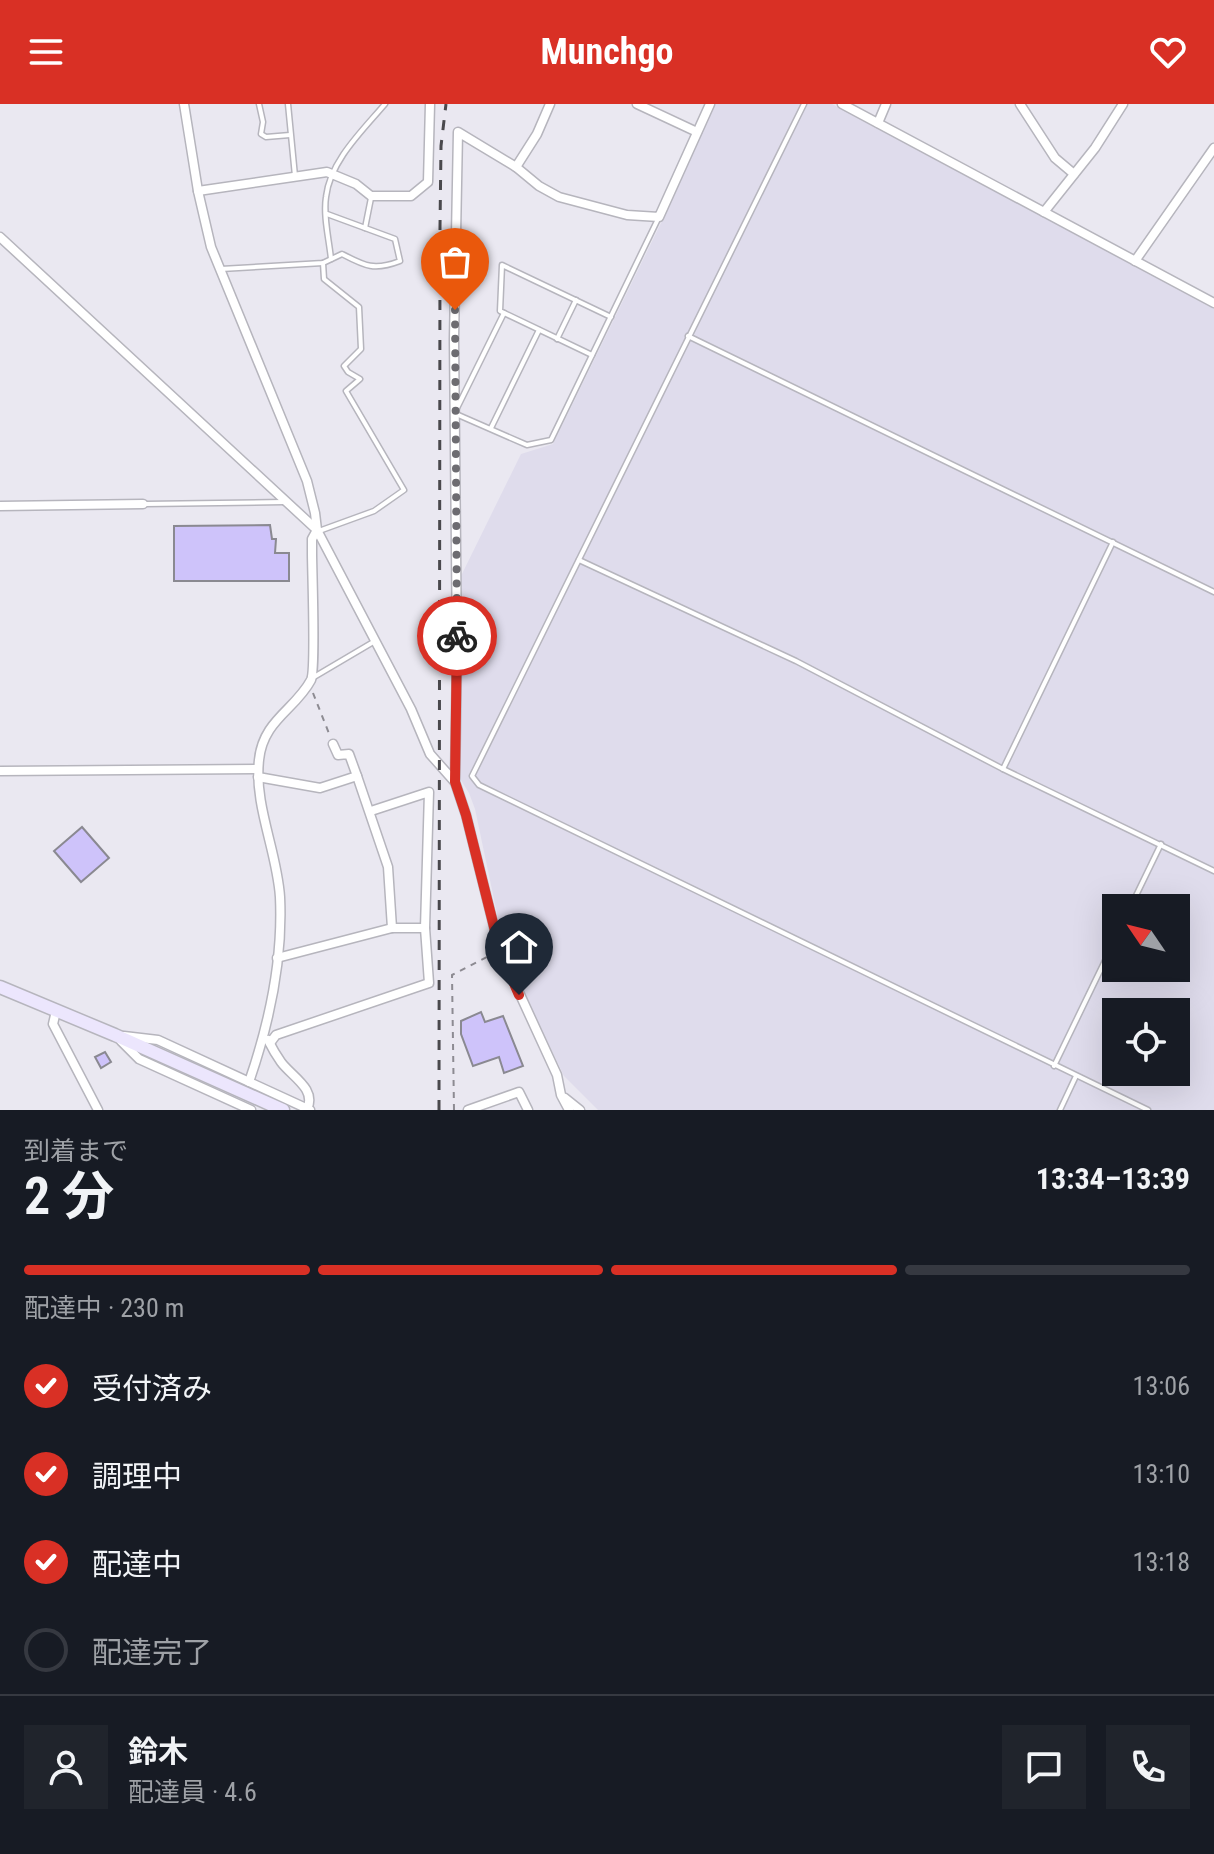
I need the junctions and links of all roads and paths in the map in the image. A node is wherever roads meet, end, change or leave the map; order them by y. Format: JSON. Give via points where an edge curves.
{"nodes":[{"id":1,"x":184,"y":104,"type":"edge"},
{"id":2,"x":259,"y":104,"type":"edge"},
{"id":3,"x":288,"y":104,"type":"edge"},
{"id":4,"x":385,"y":104,"type":"edge"},
{"id":5,"x":430,"y":104,"type":"edge"},
{"id":6,"x":550,"y":104,"type":"edge"},
{"id":7,"x":637,"y":104,"type":"edge"},
{"id":8,"x":710,"y":104,"type":"edge"},
{"id":9,"x":804,"y":104,"type":"edge"},
{"id":10,"x":842,"y":104,"type":"edge"},
{"id":11,"x":886,"y":104,"type":"edge"},
{"id":12,"x":1020,"y":104,"type":"edge"},
{"id":13,"x":1123,"y":104,"type":"edge"},
{"id":14,"x":878,"y":123,"type":"junction"},
{"id":15,"x":697,"y":132,"type":"junction"},
{"id":16,"x":291,"y":135,"type":"junction"},
{"id":17,"x":1214,"y":148,"type":"edge"},
{"id":18,"x":516,"y":167,"type":"junction"},
{"id":19,"x":333,"y":172,"type":"junction"},
{"id":20,"x":1074,"y":174,"type":"junction"},
{"id":21,"x":295,"y":176,"type":"junction"},
{"id":22,"x":198,"y":191,"type":"junction"},
{"id":23,"x":371,"y":196,"type":"junction"},
{"id":24,"x":1044,"y":212,"type":"junction"},
{"id":25,"x":327,"y":214,"type":"junction"},
{"id":26,"x":659,"y":217,"type":"junction"},
{"id":27,"x":365,"y":228,"type":"junction"},
{"id":28,"x":0,"y":237,"type":"edge"},
{"id":29,"x":331,"y":259,"type":"junction"},
{"id":30,"x":1135,"y":261,"type":"junction"},
{"id":31,"x":323,"y":263,"type":"junction"},
{"id":32,"x":221,"y":269,"type":"junction"},
{"id":33,"x":576,"y":300,"type":"junction"},
{"id":34,"x":1214,"y":303,"type":"edge"},
{"id":35,"x":504,"y":313,"type":"junction"},
{"id":36,"x":611,"y":317,"type":"junction"},
{"id":37,"x":539,"y":330,"type":"junction"},
{"id":38,"x":688,"y":336,"type":"junction"},
{"id":39,"x":557,"y":339,"type":"junction"},
{"id":40,"x":592,"y":355,"type":"junction"},
{"id":41,"x":456,"y":412,"type":"junction"},
{"id":42,"x":491,"y":429,"type":"junction"},
{"id":43,"x":286,"y":502,"type":"junction"},
{"id":44,"x":143,"y":504,"type":"joint"},
{"id":45,"x":0,"y":506,"type":"edge"},
{"id":46,"x":317,"y":530,"type":"junction"},
{"id":47,"x":1113,"y":542,"type":"junction"},
{"id":48,"x":579,"y":560,"type":"junction"},
{"id":49,"x":1214,"y":592,"type":"edge"},
{"id":50,"x":375,"y":641,"type":"junction"},
{"id":51,"x":310,"y":680,"type":"junction"},
{"id":52,"x":333,"y":744,"type":"joint"},
{"id":53,"x":1003,"y":769,"type":"junction"},
{"id":54,"x":0,"y":771,"type":"edge"},
{"id":55,"x":258,"y":773,"type":"junction"},
{"id":56,"x":357,"y":776,"type":"junction"},
{"id":57,"x":455,"y":782,"type":"junction"},
{"id":58,"x":371,"y":811,"type":"junction"},
{"id":59,"x":1161,"y":844,"type":"junction"},
{"id":60,"x":1214,"y":871,"type":"edge"},
{"id":61,"x":1137,"y":894,"type":"edge"},
{"id":62,"x":392,"y":928,"type":"junction"},
{"id":63,"x":425,"y":928,"type":"junction"},
{"id":64,"x":500,"y":951,"type":"junction"},
{"id":65,"x":277,"y":958,"type":"junction"},
{"id":66,"x":1102,"y":967,"type":"edge"},
{"id":67,"x":0,"y":987,"type":"edge"},
{"id":68,"x":56,"y":1011,"type":"junction"},
{"id":69,"x":115,"y":1035,"type":"junction"},
{"id":70,"x":267,"y":1040,"type":"junction"},
{"id":71,"x":1054,"y":1066,"type":"junction"},
{"id":72,"x":1076,"y":1076,"type":"junction"},
{"id":73,"x":249,"y":1082,"type":"junction"},
{"id":74,"x":561,"y":1095,"type":"junction"},
{"id":75,"x":232,"y":1106,"type":"edge"},
{"id":76,"x":309,"y":1109,"type":"edge"},
{"id":77,"x":98,"y":1110,"type":"edge"},
{"id":78,"x":251,"y":1110,"type":"edge"},
{"id":79,"x":283,"y":1110,"type":"edge"},
{"id":80,"x":454,"y":1110,"type":"edge"},
{"id":81,"x":468,"y":1110,"type":"edge"},
{"id":82,"x":528,"y":1110,"type":"edge"},
{"id":83,"x":569,"y":1110,"type":"edge"},
{"id":84,"x":580,"y":1110,"type":"edge"},
{"id":85,"x":1060,"y":1110,"type":"edge"},
{"id":86,"x":1148,"y":1110,"type":"edge"}],
"edges":[{"from":1,"to":22,"type":"street"},
{"from":2,"to":16,"type":"lane","via":[[261,134]]},
{"from":3,"to":16,"type":"lane"},
{"from":4,"to":19,"type":"lane"},
{"from":5,"to":23,"type":"street","via":[[428,182],[411,196]]},
{"from":6,"to":18,"type":"street"},
{"from":7,"to":15,"type":"street"},
{"from":8,"to":15,"type":"street"},
{"from":9,"to":38,"type":"lane"},
{"from":10,"to":14,"type":"street"},
{"from":11,"to":14,"type":"street"},
{"from":12,"to":20,"type":"street","via":[[1055,158]]},
{"from":13,"to":20,"type":"street"},
{"from":14,"to":24,"type":"street"},
{"from":15,"to":26,"type":"street"},
{"from":16,"to":21,"type":"lane"},
{"from":17,"to":30,"type":"street"},
{"from":18,"to":26,"type":"street","via":[[559,197],[627,215]]},
{"from":18,"to":41,"type":"street","via":[[458,132]]},
{"from":19,"to":21,"type":"street"},
{"from":19,"to":23,"type":"street"},
{"from":19,"to":25,"type":"lane"},
{"from":20,"to":24,"type":"street"},
{"from":21,"to":22,"type":"street"},
{"from":22,"to":32,"type":"street"},
{"from":23,"to":27,"type":"lane"},
{"from":24,"to":30,"type":"street"},
{"from":25,"to":27,"type":"lane"},
{"from":25,"to":29,"type":"lane"},
{"from":26,"to":36,"type":"lane"},
{"from":27,"to":29,"type":"lane","via":[[395,239],[400,261],[368,268],[342,254]]},
{"from":28,"to":43,"type":"street"},
{"from":29,"to":31,"type":"lane"},
{"from":30,"to":34,"type":"street"},
{"from":31,"to":32,"type":"lane"},
{"from":31,"to":46,"type":"lane","via":[[324,279],[359,307],[361,349],[344,366],[360,379],[346,391],[404,490],[374,511]]},
{"from":32,"to":46,"type":"street","via":[[307,481]]},
{"from":33,"to":35,"type":"lane","via":[[502,265]]},
{"from":33,"to":36,"type":"lane"},
{"from":33,"to":39,"type":"lane"},
{"from":35,"to":37,"type":"lane"},
{"from":35,"to":41,"type":"lane"},
{"from":36,"to":40,"type":"lane"},
{"from":37,"to":39,"type":"lane"},
{"from":37,"to":42,"type":"lane"},
{"from":38,"to":47,"type":"lane"},
{"from":38,"to":48,"type":"lane"},
{"from":39,"to":40,"type":"lane"},
{"from":40,"to":42,"type":"lane","via":[[551,440],[527,445]]},
{"from":41,"to":42,"type":"lane"},
{"from":41,"to":57,"type":"street"},
{"from":43,"to":44,"type":"lane"},
{"from":43,"to":46,"type":"street"},
{"from":44,"to":45,"type":"street"},
{"from":46,"to":50,"type":"street"},
{"from":46,"to":51,"type":"street","via":[[312,539]]},
{"from":47,"to":49,"type":"lane"},
{"from":47,"to":53,"type":"lane"},
{"from":48,"to":53,"type":"lane","via":[[796,661]]},
{"from":48,"to":71,"type":"lane","via":[[472,776],[479,785]]},
{"from":50,"to":51,"type":"lane"},
{"from":50,"to":57,"type":"street","via":[[430,754]]},
{"from":51,"to":52,"type":"path"},
{"from":51,"to":55,"type":"street","via":[[266,734]]},
{"from":52,"to":56,"type":"street","via":[[338,755],[349,754]]},
{"from":53,"to":59,"type":"lane"},
{"from":54,"to":55,"type":"street"},
{"from":55,"to":56,"type":"street","via":[[320,788]]},
{"from":55,"to":65,"type":"street","via":[[280,896]]},
{"from":56,"to":58,"type":"street"},
{"from":57,"to":64,"type":"street"},
{"from":58,"to":62,"type":"street","via":[[388,867]]},
{"from":58,"to":63,"type":"street","via":[[429,792]]},
{"from":59,"to":60,"type":"lane"},
{"from":59,"to":61,"type":"lane"},
{"from":62,"to":63,"type":"street"},
{"from":62,"to":65,"type":"street"},
{"from":63,"to":70,"type":"street","via":[[429,983]]},
{"from":64,"to":74,"type":"street","via":[[557,1075]]},
{"from":64,"to":80,"type":"path","via":[[452,975]]},
{"from":65,"to":70,"type":"street"},
{"from":66,"to":71,"type":"lane"},
{"from":67,"to":68,"type":"street"},
{"from":68,"to":69,"type":"street"},
{"from":68,"to":77,"type":"street","via":[[53,1024]]},
{"from":69,"to":73,"type":"street","via":[[158,1040]]},
{"from":69,"to":75,"type":"street","via":[[139,1059]]},
{"from":69,"to":79,"type":"street"},
{"from":70,"to":73,"type":"street"},
{"from":70,"to":76,"type":"street","via":[[309,1094]]},
{"from":71,"to":72,"type":"lane"},
{"from":72,"to":85,"type":"lane"},
{"from":72,"to":86,"type":"lane"},
{"from":73,"to":76,"type":"street"},
{"from":74,"to":83,"type":"street"},
{"from":74,"to":84,"type":"street"},
{"from":75,"to":78,"type":"street"},
{"from":81,"to":82,"type":"street","via":[[519,1092]]}]}
